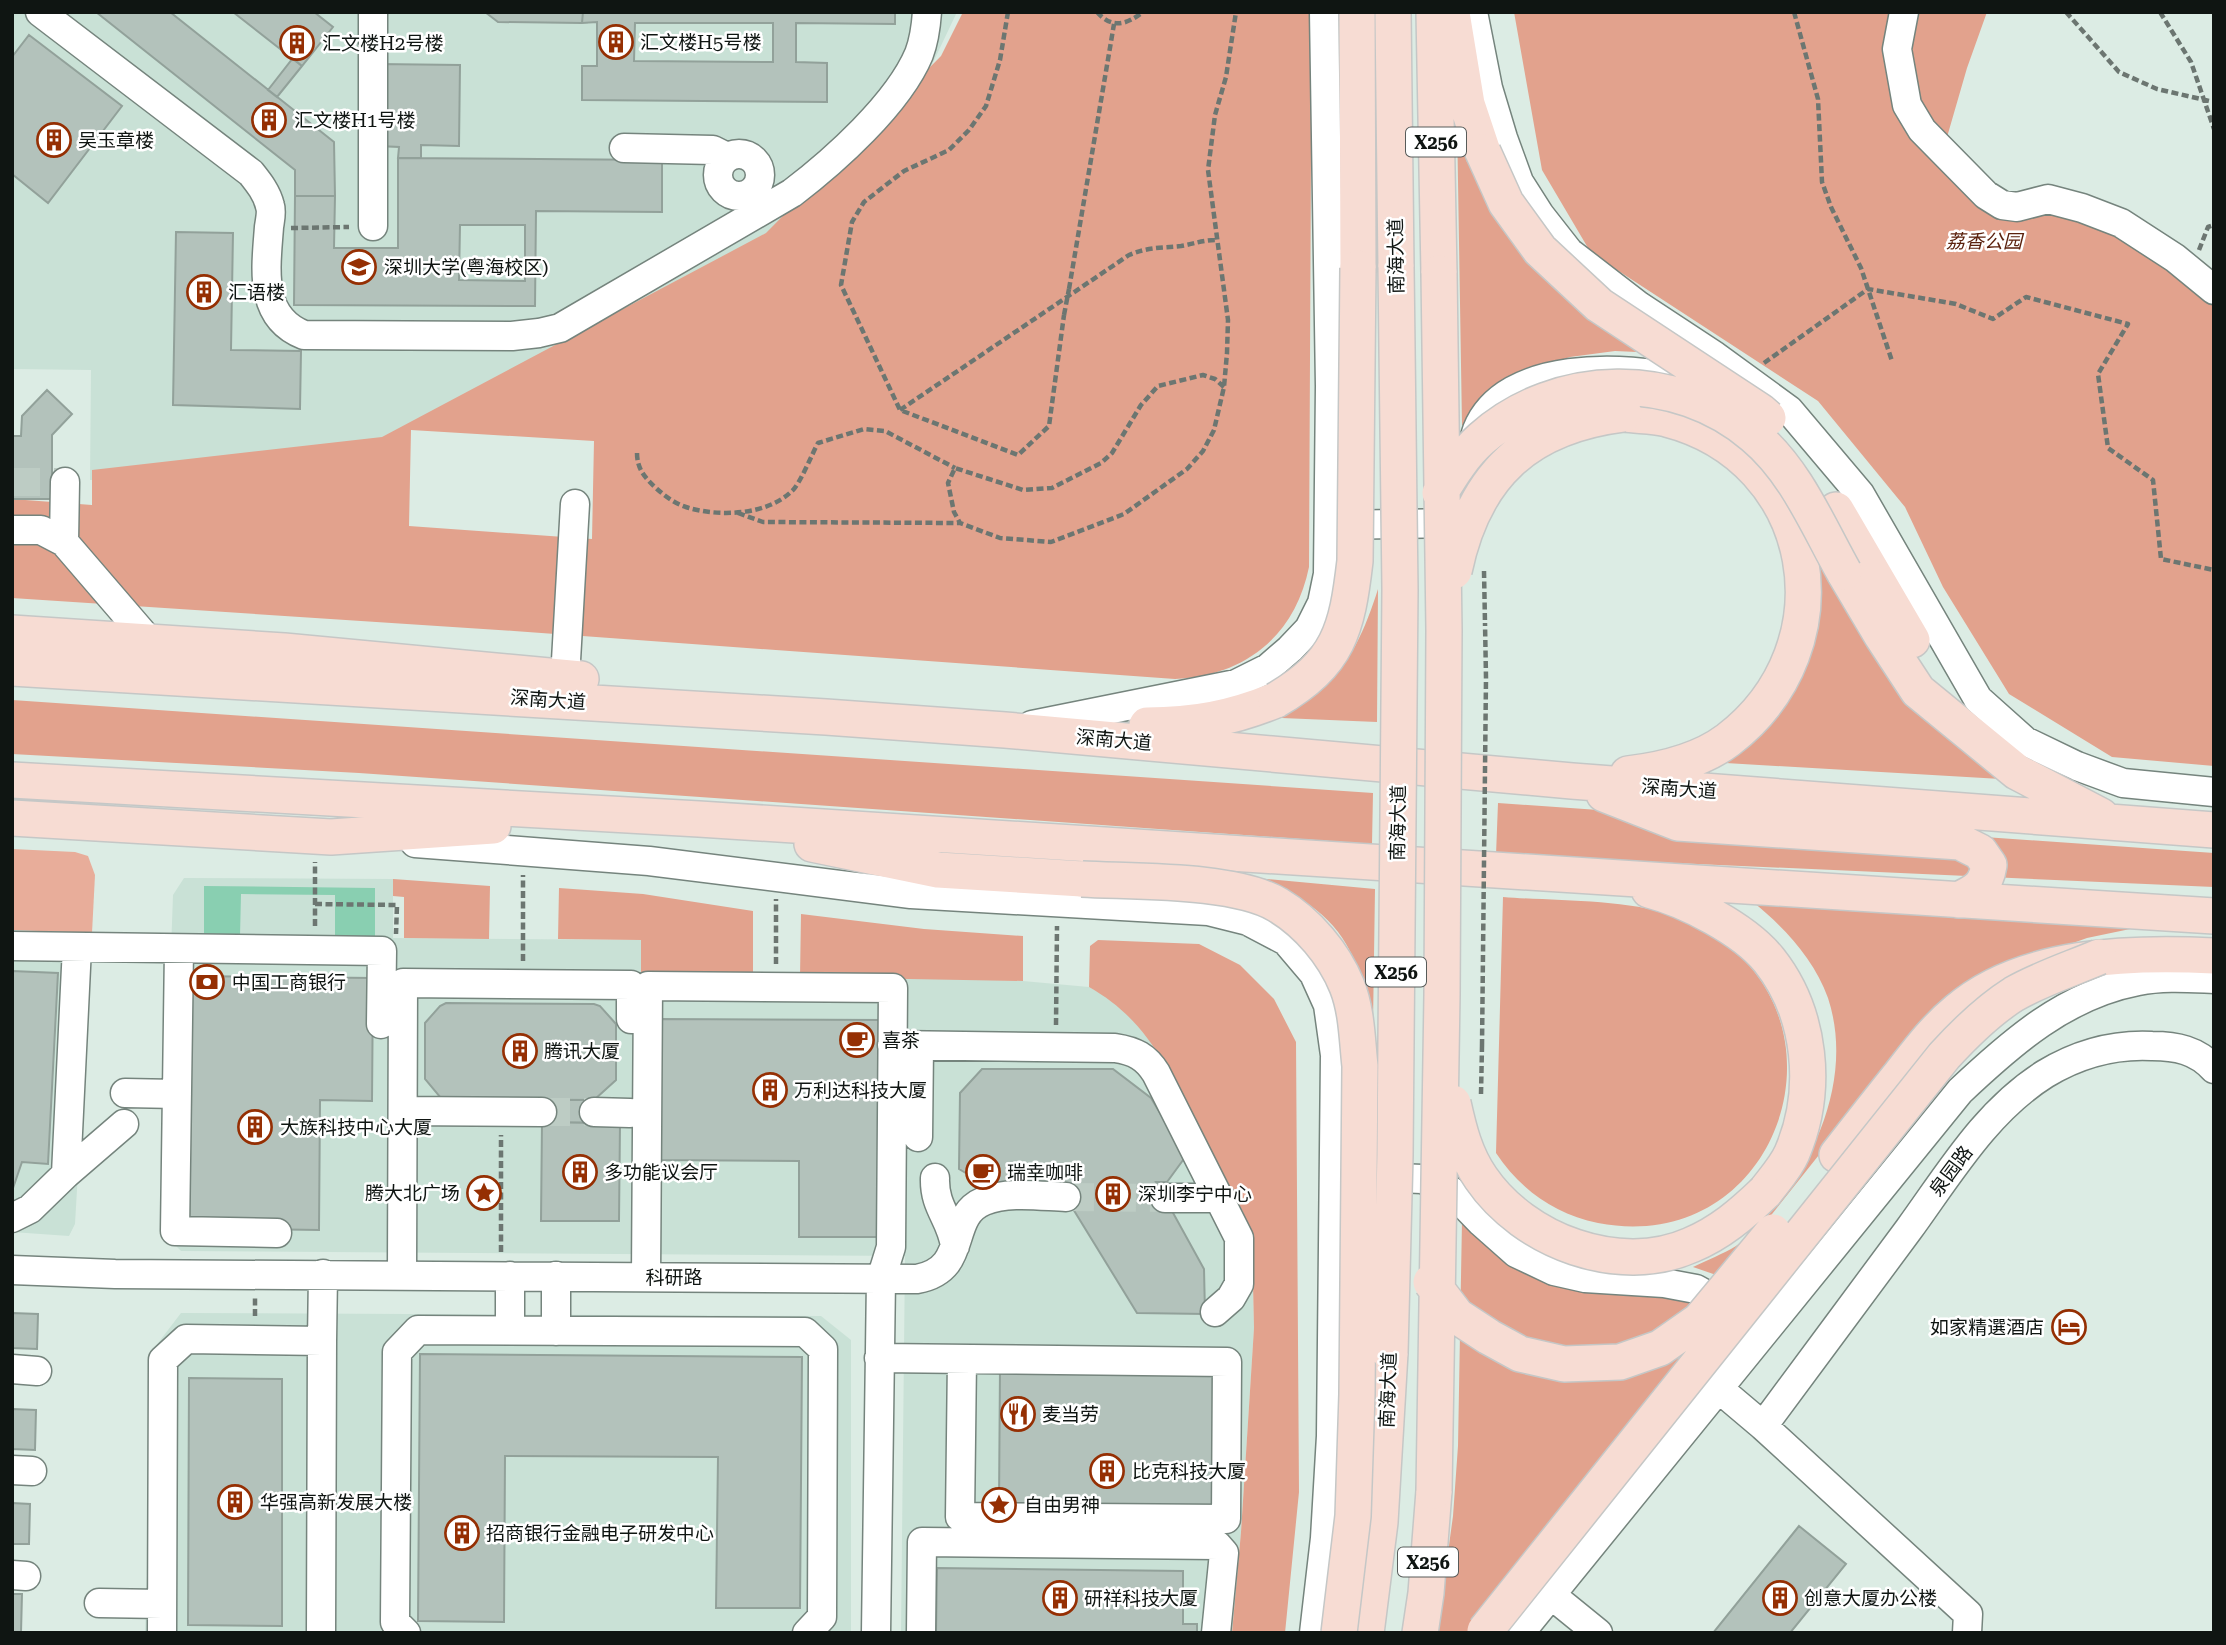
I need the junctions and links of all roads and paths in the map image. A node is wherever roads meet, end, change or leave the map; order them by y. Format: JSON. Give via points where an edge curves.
{"nodes":[{"id":1,"x":40,"y":12,"type":"edge"},
{"id":2,"x":373,"y":12,"type":"edge"},
{"id":3,"x":927,"y":12,"type":"edge"},
{"id":4,"x":1008,"y":12,"type":"edge"},
{"id":5,"x":1097,"y":12,"type":"edge"},
{"id":6,"x":1143,"y":12,"type":"edge"},
{"id":7,"x":1236,"y":12,"type":"edge"},
{"id":8,"x":1324,"y":12,"type":"edge"},
{"id":9,"x":1357,"y":12,"type":"edge"},
{"id":10,"x":1393,"y":12,"type":"edge"},
{"id":11,"x":1433,"y":12,"type":"edge"},
{"id":12,"x":1451,"y":12,"type":"edge"},
{"id":13,"x":1473,"y":12,"type":"edge"},
{"id":14,"x":1794,"y":12,"type":"edge"},
{"id":15,"x":1904,"y":12,"type":"edge"},
{"id":16,"x":2066,"y":12,"type":"edge"},
{"id":17,"x":2160,"y":12,"type":"edge"},
{"id":18,"x":1114,"y":24,"type":"junction"},
{"id":19,"x":2203,"y":99,"type":"junction"},
{"id":20,"x":2214,"y":102,"type":"edge"},
{"id":21,"x":2214,"y":129,"type":"edge"},
{"id":22,"x":624,"y":148,"type":"dead end"},
{"id":23,"x":754,"y":203,"type":"junction"},
{"id":24,"x":373,"y":226,"type":"joint"},
{"id":25,"x":269,"y":228,"type":"junction"},
{"id":26,"x":1215,"y":240,"type":"junction"},
{"id":27,"x":1868,"y":289,"type":"junction"},
{"id":28,"x":2214,"y":290,"type":"edge"},
{"id":29,"x":1715,"y":356,"type":"junction"},
{"id":30,"x":1892,"y":361,"type":"dead end"},
{"id":31,"x":1746,"y":378,"type":"junction"},
{"id":32,"x":1224,"y":387,"type":"junction"},
{"id":33,"x":900,"y":410,"type":"junction"},
{"id":34,"x":637,"y":453,"type":"dead end"},
{"id":35,"x":955,"y":468,"type":"junction"},
{"id":36,"x":65,"y":482,"type":"dead end"},
{"id":37,"x":575,"y":505,"type":"dead end"},
{"id":38,"x":735,"y":512,"type":"junction"},
{"id":39,"x":960,"y":523,"type":"junction"},
{"id":40,"x":1328,"y":525,"type":"junction"},
{"id":41,"x":12,"y":530,"type":"edge"},
{"id":42,"x":64,"y":542,"type":"junction"},
{"id":43,"x":1484,"y":565,"type":"dead end"},
{"id":44,"x":2214,"y":570,"type":"edge"},
{"id":45,"x":1400,"y":590,"type":"junction"},
{"id":46,"x":1444,"y":630,"type":"junction"},
{"id":47,"x":12,"y":634,"type":"edge"},
{"id":48,"x":150,"y":642,"type":"junction"},
{"id":49,"x":284,"y":651,"type":"junction"},
{"id":50,"x":12,"y":661,"type":"edge"},
{"id":51,"x":12,"y":668,"type":"edge"},
{"id":52,"x":565,"y":678,"type":"junction"},
{"id":53,"x":421,"y":692,"type":"junction"},
{"id":54,"x":826,"y":717,"type":"junction"},
{"id":55,"x":1005,"y":730,"type":"junction"},
{"id":56,"x":1967,"y":733,"type":"junction"},
{"id":57,"x":12,"y":780,"type":"edge"},
{"id":58,"x":1572,"y":781,"type":"junction"},
{"id":59,"x":2214,"y":792,"type":"edge"},
{"id":60,"x":636,"y":815,"type":"junction"},
{"id":61,"x":12,"y":818,"type":"edge"},
{"id":62,"x":699,"y":819,"type":"junction"},
{"id":63,"x":2113,"y":822,"type":"junction"},
{"id":64,"x":2214,"y":830,"type":"edge"},
{"id":65,"x":323,"y":849,"type":"junction"},
{"id":66,"x":523,"y":874,"type":"dead end"},
{"id":67,"x":1602,"y":878,"type":"junction"},
{"id":68,"x":776,"y":898,"type":"dead end"},
{"id":69,"x":1958,"y":900,"type":"junction"},
{"id":70,"x":397,"y":905,"type":"dead end"},
{"id":71,"x":2214,"y":916,"type":"edge"},
{"id":72,"x":1057,"y":925,"type":"dead end"},
{"id":73,"x":12,"y":946,"type":"edge"},
{"id":74,"x":77,"y":947,"type":"junction"},
{"id":75,"x":179,"y":949,"type":"junction"},
{"id":76,"x":2214,"y":956,"type":"edge"},
{"id":77,"x":2099,"y":957,"type":"junction"},
{"id":78,"x":2214,"y":979,"type":"edge"},
{"id":79,"x":522,"y":985,"type":"junction"},
{"id":80,"x":776,"y":987,"type":"junction"},
{"id":81,"x":1442,"y":995,"type":"junction"},
{"id":82,"x":381,"y":1024,"type":"dead end"},
{"id":83,"x":906,"y":1045,"type":"junction"},
{"id":84,"x":1056,"y":1047,"type":"junction"},
{"id":85,"x":2214,"y":1069,"type":"edge"},
{"id":86,"x":125,"y":1093,"type":"dead end"},
{"id":87,"x":177,"y":1094,"type":"junction"},
{"id":88,"x":1480,"y":1107,"type":"dead end"},
{"id":89,"x":403,"y":1111,"type":"junction"},
{"id":90,"x":501,"y":1112,"type":"junction"},
{"id":91,"x":542,"y":1112,"type":"tunnel mouth"},
{"id":92,"x":594,"y":1112,"type":"tunnel mouth"},
{"id":93,"x":630,"y":1113,"type":"junction"},
{"id":94,"x":124,"y":1124,"type":"dead end"},
{"id":95,"x":918,"y":1137,"type":"dead end"},
{"id":96,"x":1395,"y":1155,"type":"junction"},
{"id":97,"x":65,"y":1174,"type":"junction"},
{"id":98,"x":1335,"y":1176,"type":"junction"},
{"id":99,"x":935,"y":1178,"type":"dead end"},
{"id":100,"x":1066,"y":1197,"type":"tunnel mouth"},
{"id":101,"x":1165,"y":1198,"type":"tunnel mouth"},
{"id":102,"x":1221,"y":1198,"type":"junction"},
{"id":103,"x":12,"y":1218,"type":"edge"},
{"id":104,"x":277,"y":1233,"type":"dead end"},
{"id":105,"x":955,"y":1246,"type":"junction"},
{"id":106,"x":505,"y":1268,"type":"junction"},
{"id":107,"x":12,"y":1270,"type":"edge"},
{"id":108,"x":323,"y":1275,"type":"junction"},
{"id":109,"x":402,"y":1275,"type":"junction"},
{"id":110,"x":556,"y":1276,"type":"junction"},
{"id":111,"x":638,"y":1277,"type":"junction"},
{"id":112,"x":881,"y":1279,"type":"junction"},
{"id":113,"x":1215,"y":1312,"type":"dead end"},
{"id":114,"x":1767,"y":1328,"type":"junction"},
{"id":115,"x":510,"y":1330,"type":"junction"},
{"id":116,"x":556,"y":1331,"type":"junction"},
{"id":117,"x":322,"y":1341,"type":"junction"},
{"id":118,"x":879,"y":1358,"type":"junction"},
{"id":119,"x":962,"y":1359,"type":"junction"},
{"id":120,"x":1718,"y":1388,"type":"junction"},
{"id":121,"x":1763,"y":1426,"type":"junction"},
{"id":122,"x":1550,"y":1594,"type":"junction"},
{"id":123,"x":99,"y":1603,"type":"dead end"},
{"id":124,"x":162,"y":1604,"type":"junction"},
{"id":125,"x":1484,"y":1632,"type":"edge"},
{"id":126,"x":162,"y":1633,"type":"edge"},
{"id":127,"x":321,"y":1633,"type":"edge"},
{"id":128,"x":406,"y":1633,"type":"edge"},
{"id":129,"x":807,"y":1633,"type":"edge"},
{"id":130,"x":876,"y":1633,"type":"edge"},
{"id":131,"x":921,"y":1633,"type":"edge"},
{"id":132,"x":1216,"y":1633,"type":"edge"},
{"id":133,"x":1314,"y":1633,"type":"edge"},
{"id":134,"x":1339,"y":1633,"type":"edge"},
{"id":135,"x":1366,"y":1633,"type":"edge"},
{"id":136,"x":1420,"y":1633,"type":"edge"},
{"id":137,"x":1520,"y":1633,"type":"edge"},
{"id":138,"x":1598,"y":1633,"type":"edge"},
{"id":139,"x":1967,"y":1633,"type":"edge"}],
"edges":[{"from":1,"to":25,"type":"street","via":[[251,173],[271,208]]},
{"from":2,"to":24,"type":"street"},
{"from":3,"to":23,"type":"street","via":[[919,54],[897,91],[822,171],[792,193]]},
{"from":4,"to":33,"type":"path","via":[[986,106],[969,130],[948,150],[904,171],[864,201],[852,222],[841,285]]},
{"from":5,"to":18,"type":"path"},
{"from":6,"to":18,"type":"path"},
{"from":7,"to":26,"type":"path","via":[[1208,170]]},
{"from":8,"to":40,"type":"street"},
{"from":9,"to":55,"type":"main road","bridge":true,"via":[[1355,561],[1350,604],[1333,650],[1298,687],[1247,712],[1215,721]]},
{"from":10,"to":45,"type":"main road","name":"南海大道","number":"X256","bridge":true},
{"from":11,"to":46,"type":"main road","number":"X256","bridge":true},
{"from":12,"to":56,"type":"main road","bridge":true,"via":[[1467,104],[1506,203],[1540,250],[1599,305],[1760,411],[1783,433],[1836,510]]},
{"from":13,"to":29,"type":"street","via":[[1503,138],[1520,182],[1540,215],[1569,252]]},
{"from":14,"to":27,"type":"path","via":[[1818,99],[1822,182]]},
{"from":15,"to":28,"type":"street","via":[[1897,49],[1907,105],[1922,130],[1986,194],[2002,205],[2017,207],[2048,199],[2121,223]]},
{"from":16,"to":19,"type":"path","via":[[2119,72],[2157,89]]},
{"from":17,"to":19,"type":"path","via":[[2190,62]]},
{"from":18,"to":33,"type":"path","bridge":true,"via":[[1049,426],[1018,455]]},
{"from":19,"to":20,"type":"path"},
{"from":19,"to":21,"type":"path"},
{"from":22,"to":23,"type":"street","via":[[713,150],[727,157],[740,153],[753,158],[760,177]]},
{"from":23,"to":25,"type":"street","via":[[560,328],[512,335],[304,335],[291,330],[278,319],[270,301]]},
{"from":24,"to":25,"type":"path"},
{"from":26,"to":32,"type":"path","via":[[1228,320]]},
{"from":26,"to":33,"type":"path","via":[[1159,246],[1129,255]]},
{"from":27,"to":30,"type":"path"},
{"from":27,"to":31,"type":"path"},
{"from":27,"to":44,"type":"path","via":[[1956,304],[1993,319],[2026,297],[2128,324],[2098,374],[2108,448],[2153,480],[2161,559]]},
{"from":29,"to":31,"type":"street"},
{"from":29,"to":40,"type":"street","via":[[1686,380],[1613,369],[1571,372],[1503,396],[1486,412],[1476,432],[1468,498],[1455,523]]},
{"from":31,"to":59,"type":"street","via":[[1789,410],[1860,494],[1978,699],[2025,741],[2123,783]]},
{"from":32,"to":35,"type":"path","via":[[1203,375],[1158,386],[1140,405],[1112,453],[1052,488],[1023,490]]},
{"from":32,"to":39,"type":"path","via":[[1214,430],[1203,451],[1187,469],[1124,514],[1051,542],[1000,538]]},
{"from":34,"to":38,"type":"path","via":[[637,465],[648,481],[668,498],[688,508]]},
{"from":35,"to":38,"type":"path","via":[[886,430],[864,429],[818,443],[793,490],[771,504]]},
{"from":35,"to":39,"type":"path","via":[[948,483]]},
{"from":36,"to":42,"type":"street"},
{"from":37,"to":52,"type":"street"},
{"from":38,"to":39,"type":"path","via":[[763,522]]},
{"from":40,"to":55,"type":"street","via":[[1328,574],[1322,603],[1309,629],[1268,668],[1236,684]]},
{"from":41,"to":42,"type":"street","via":[[41,530]]},
{"from":42,"to":48,"type":"street"},
{"from":43,"to":88,"type":"path","bridge":true},
{"from":45,"to":56,"type":"main road","bridge":true,"via":[[1437,498],[1456,465],[1482,438],[1511,416],[1580,390],[1654,389],[1724,415],[1754,436],[1780,463],[1918,691]]},
{"from":45,"to":96,"type":"main road","name":"南海大道","number":"X256","bridge":true},
{"from":46,"to":58,"type":"main road","bridge":true,"via":[[1455,565],[1483,493],[1530,445],[1559,429],[1591,418],[1624,414],[1665,418],[1705,432],[1740,455],[1768,485],[1789,521],[1802,560],[1804,602],[1798,642],[1782,681],[1757,714],[1726,741],[1689,761]]},
{"from":46,"to":81,"type":"main road","number":"X256","bridge":true},
{"from":47,"to":48,"type":"main road"},
{"from":48,"to":49,"type":"main road"},
{"from":48,"to":50,"type":"main road"},
{"from":49,"to":52,"type":"main road"},
{"from":49,"to":53,"type":"main road"},
{"from":51,"to":53,"type":"main road","name":"深南大道"},
{"from":52,"to":54,"type":"main road","via":[[643,685]]},
{"from":53,"to":54,"type":"main road","name":"深南大道"},
{"from":54,"to":55,"type":"main road","name":"深南大道"},
{"from":55,"to":58,"type":"main road","name":"深南大道"},
{"from":56,"to":63,"type":"main road","via":[[2017,772]]},
{"from":57,"to":60,"type":"main road"},
{"from":58,"to":63,"type":"main road","name":"深南大道"},
{"from":58,"to":69,"type":"main road","via":[[1678,823],[1960,842],[1980,852],[1989,865],[1987,880],[1978,891]]},
{"from":60,"to":62,"type":"main road"},
{"from":60,"to":65,"type":"main road"},
{"from":61,"to":65,"type":"main road"},
{"from":62,"to":67,"type":"main road"},
{"from":62,"to":134,"type":"main road","bridge":true,"via":[[938,870],[1243,891],[1277,904],[1308,928],[1328,953],[1347,986],[1360,1066],[1353,1516]]},
{"from":63,"to":64,"type":"main road","name":"深南大道"},
{"from":65,"to":70,"type":"path","via":[[315,901]]},
{"from":65,"to":98,"type":"street","via":[[649,861],[911,894],[1209,911],[1248,921],[1286,941],[1314,974],[1328,1005],[1335,1055]]},
{"from":66,"to":79,"type":"path"},
{"from":67,"to":69,"type":"main road"},
{"from":67,"to":81,"type":"main road","bridge":true,"via":[[1657,892],[1713,918],[1768,958],[1789,990],[1804,1035],[1809,1071],[1805,1117],[1791,1155],[1765,1192],[1738,1217],[1688,1247],[1650,1256],[1613,1256],[1575,1248],[1539,1231],[1505,1207],[1463,1146],[1451,1096]]},
{"from":68,"to":80,"type":"path"},
{"from":69,"to":71,"type":"main road"},
{"from":72,"to":84,"type":"path"},
{"from":73,"to":74,"type":"street"},
{"from":74,"to":75,"type":"street"},
{"from":74,"to":97,"type":"street"},
{"from":75,"to":82,"type":"street","via":[[382,951]]},
{"from":75,"to":87,"type":"street"},
{"from":76,"to":77,"type":"main road"},
{"from":77,"to":96,"type":"main road","bridge":true,"via":[[2042,968],[1992,987],[1959,1009],[1933,1034],[1700,1320],[1660,1348],[1620,1362],[1564,1364],[1520,1354],[1457,1316],[1425,1274],[1412,1238]]},
{"from":77,"to":125,"type":"main road","bridge":true,"via":[[2014,995],[1977,1021],[1944,1056]]},
{"from":78,"to":114,"type":"street","via":[[2138,981],[2097,992],[2007,1046],[1960,1091]]},
{"from":79,"to":89,"type":"street","via":[[403,984]]},
{"from":79,"to":93,"type":"street","via":[[631,985]]},
{"from":80,"to":83,"type":"street","via":[[893,988]]},
{"from":80,"to":111,"type":"street","via":[[648,986]]},
{"from":81,"to":136,"type":"main road","number":"X256","bridge":true,"via":[[1434,1491]]},
{"from":83,"to":84,"type":"street"},
{"from":83,"to":95,"type":"street"},
{"from":83,"to":112,"type":"street","via":[[891,1247]]},
{"from":84,"to":102,"type":"street","via":[[1129,1050],[1149,1062]]},
{"from":85,"to":121,"type":"street","name":"泉园路","via":[[2200,1056],[2177,1048],[2114,1047],[2060,1066],[2012,1100],[1972,1143]]},
{"from":86,"to":87,"type":"street"},
{"from":87,"to":104,"type":"street","via":[[176,1231]]},
{"from":89,"to":90,"type":"street"},
{"from":89,"to":109,"type":"street"},
{"from":90,"to":91,"type":"street"},
{"from":90,"to":106,"type":"path"},
{"from":92,"to":93,"type":"street"},
{"from":93,"to":111,"type":"street"},
{"from":94,"to":97,"type":"street"},
{"from":96,"to":135,"type":"main road","name":"南海大道","number":"X256","bridge":true,"via":[[1387,1438]]},
{"from":97,"to":103,"type":"street","via":[[30,1209]]},
{"from":98,"to":114,"type":"street","via":[[1422,1179],[1450,1190],[1516,1253],[1554,1271],[1696,1289]]},
{"from":98,"to":133,"type":"street","via":[[1331,1436]]},
{"from":99,"to":105,"type":"street","via":[[935,1197]]},
{"from":100,"to":105,"type":"street","name":"科研路","via":[[986,1200],[965,1218]]},
{"from":101,"to":102,"type":"street"},
{"from":102,"to":113,"type":"street","via":[[1239,1238],[1239,1284]]},
{"from":105,"to":112,"type":"street","name":"科研路","via":[[948,1262],[928,1277]]},
{"from":106,"to":109,"type":"street","name":"科研路"},
{"from":106,"to":110,"type":"street","name":"科研路"},
{"from":106,"to":115,"type":"street"},
{"from":107,"to":108,"type":"street","name":"科研路"},
{"from":108,"to":109,"type":"street","name":"科研路"},
{"from":108,"to":117,"type":"street"},
{"from":110,"to":111,"type":"street","name":"科研路"},
{"from":110,"to":116,"type":"street"},
{"from":111,"to":112,"type":"street","name":"科研路"},
{"from":112,"to":118,"type":"street"},
{"from":114,"to":120,"type":"street"},
{"from":115,"to":116,"type":"street"},
{"from":115,"to":128,"type":"street","via":[[418,1330],[397,1352],[395,1622]]},
{"from":116,"to":129,"type":"street","via":[[805,1332],[823,1349],[822,1617]]},
{"from":117,"to":124,"type":"street","via":[[186,1339],[163,1360]]},
{"from":117,"to":127,"type":"street"},
{"from":118,"to":119,"type":"street"},
{"from":118,"to":130,"type":"street"},
{"from":119,"to":119,"type":"street","via":[[1227,1362],[1226,1519],[960,1517]]},
{"from":120,"to":121,"type":"street"},
{"from":120,"to":122,"type":"street"},
{"from":121,"to":139,"type":"street","via":[[1968,1614]]},
{"from":122,"to":137,"type":"street"},
{"from":122,"to":138,"type":"street"},
{"from":123,"to":124,"type":"street"},
{"from":124,"to":126,"type":"street"},
{"from":131,"to":132,"type":"street","via":[[922,1542],[1217,1545],[1224,1553]]}]}
